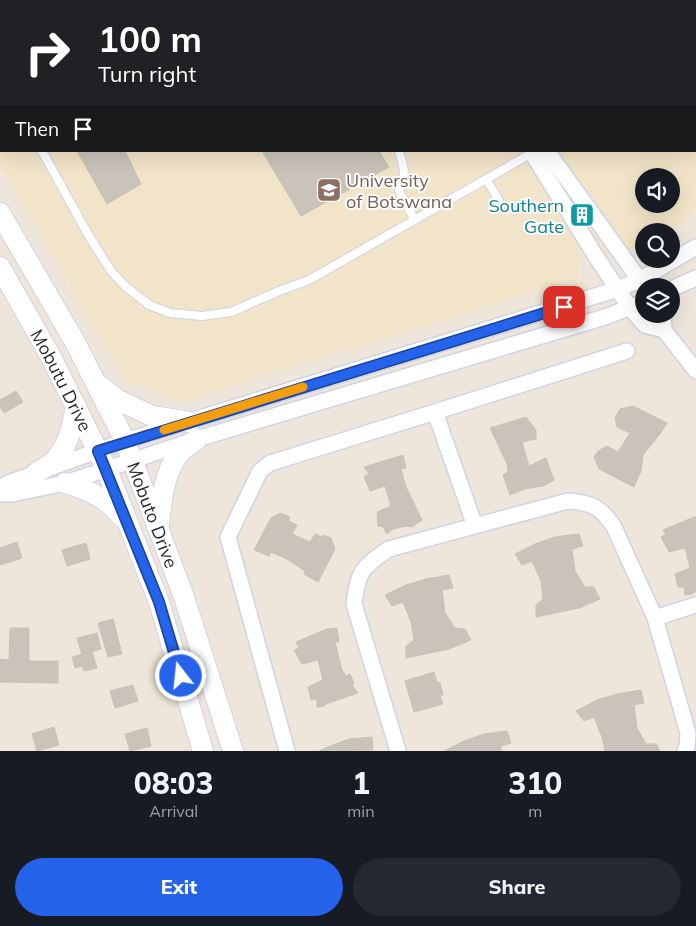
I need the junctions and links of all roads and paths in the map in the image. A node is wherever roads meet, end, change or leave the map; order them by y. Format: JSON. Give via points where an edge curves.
{"nodes":[{"id":1,"x":43,"y":152,"type":"edge"},
{"id":2,"x":399,"y":152,"type":"edge"},
{"id":3,"x":536,"y":152,"type":"edge"},
{"id":4,"x":486,"y":179,"type":"junction"},
{"id":5,"x":499,"y":207,"type":"dead end"},
{"id":6,"x":0,"y":213,"type":"edge"},
{"id":7,"x":415,"y":220,"type":"junction"},
{"id":8,"x":696,"y":247,"type":"edge"},
{"id":9,"x":0,"y":267,"type":"edge"},
{"id":10,"x":638,"y":278,"type":"edge"},
{"id":11,"x":650,"y":278,"type":"edge"},
{"id":12,"x":696,"y":278,"type":"edge"},
{"id":13,"x":309,"y":280,"type":"junction"},
{"id":14,"x":635,"y":285,"type":"edge"},
{"id":15,"x":680,"y":286,"type":"edge"},
{"id":16,"x":313,"y":288,"type":"dead end"},
{"id":17,"x":618,"y":290,"type":"junction"},
{"id":18,"x":635,"y":303,"type":"edge"},
{"id":19,"x":635,"y":306,"type":"edge"},
{"id":20,"x":645,"y":323,"type":"edge"},
{"id":21,"x":664,"y":323,"type":"edge"},
{"id":22,"x":664,"y":330,"type":"junction"},
{"id":23,"x":626,"y":351,"type":"dead end"},
{"id":24,"x":696,"y":371,"type":"edge"},
{"id":25,"x":96,"y":383,"type":"junction"},
{"id":26,"x":76,"y":406,"type":"junction"},
{"id":27,"x":435,"y":412,"type":"junction"},
{"id":28,"x":194,"y":431,"type":"junction"},
{"id":29,"x":98,"y":451,"type":"junction"},
{"id":30,"x":129,"y":451,"type":"junction"},
{"id":31,"x":107,"y":470,"type":"junction"},
{"id":32,"x":36,"y":473,"type":"junction"},
{"id":33,"x":65,"y":483,"type":"junction"},
{"id":34,"x":0,"y":488,"type":"edge"},
{"id":35,"x":0,"y":494,"type":"edge"},
{"id":36,"x":475,"y":526,"type":"junction"},
{"id":37,"x":130,"y":529,"type":"junction"},
{"id":38,"x":159,"y":529,"type":"junction"},
{"id":39,"x":696,"y":605,"type":"edge"},
{"id":40,"x":655,"y":618,"type":"junction"},
{"id":41,"x":203,"y":751,"type":"edge"},
{"id":42,"x":232,"y":751,"type":"edge"},
{"id":43,"x":287,"y":751,"type":"edge"},
{"id":44,"x":398,"y":751,"type":"edge"},
{"id":45,"x":685,"y":751,"type":"edge"}],
"edges":[{"from":1,"to":13,"type":"lane","via":[[106,264],[125,286],[149,305],[170,313],[202,316],[231,312]]},
{"from":2,"to":7,"type":"lane","via":[[405,171],[399,191]]},
{"from":3,"to":4,"type":"lane"},
{"from":3,"to":10,"type":"street"},
{"from":3,"to":17,"type":"street"},
{"from":4,"to":5,"type":"lane","via":[[499,200]]},
{"from":4,"to":7,"type":"lane"},
{"from":6,"to":25,"type":"main road","name":"Mobuto Drive"},
{"from":7,"to":13,"type":"lane"},
{"from":8,"to":11,"type":"street"},
{"from":9,"to":26,"type":"main road","name":"Mobutu Drive"},
{"from":12,"to":15,"type":"street"},
{"from":13,"to":16,"type":"lane"},
{"from":14,"to":17,"type":"street"},
{"from":17,"to":18,"type":"street"},
{"from":17,"to":28,"type":"street"},
{"from":19,"to":28,"type":"street","via":[[601,318]]},
{"from":20,"to":22,"type":"street"},
{"from":21,"to":22,"type":"street"},
{"from":22,"to":24,"type":"street"},
{"from":23,"to":27,"type":"street"},
{"from":25,"to":28,"type":"main road","via":[[137,410]]},
{"from":25,"to":30,"type":"main road","name":"Mobuto Drive"},
{"from":26,"to":29,"type":"main road","name":"Mobutu Drive"},
{"from":26,"to":32,"type":"main road","via":[[64,446],[54,461]]},
{"from":27,"to":36,"type":"street"},
{"from":27,"to":43,"type":"street","via":[[270,463],[260,471],[229,533]]},
{"from":28,"to":30,"type":"street"},
{"from":28,"to":38,"type":"main road","via":[[168,475]]},
{"from":29,"to":30,"type":"street"},
{"from":29,"to":31,"type":"main road","name":"Mobutu Drive"},
{"from":29,"to":32,"type":"street"},
{"from":30,"to":31,"type":"street"},
{"from":30,"to":38,"type":"main road","name":"Mobuto Drive"},
{"from":31,"to":33,"type":"street"},
{"from":31,"to":37,"type":"main road","name":"Mobutu Drive"},
{"from":32,"to":34,"type":"street"},
{"from":33,"to":35,"type":"street"},
{"from":33,"to":37,"type":"main road","via":[[106,500]]},
{"from":36,"to":40,"type":"street","via":[[568,501],[595,506],[614,527]]},
{"from":36,"to":44,"type":"street","via":[[389,549],[362,571],[356,583],[354,604]]},
{"from":37,"to":41,"type":"main road","name":"Mobutu Drive","via":[[159,602]]},
{"from":38,"to":42,"type":"main road","name":"Mobuto Drive"},
{"from":39,"to":40,"type":"street"},
{"from":40,"to":45,"type":"street","via":[[688,733]]}]}
